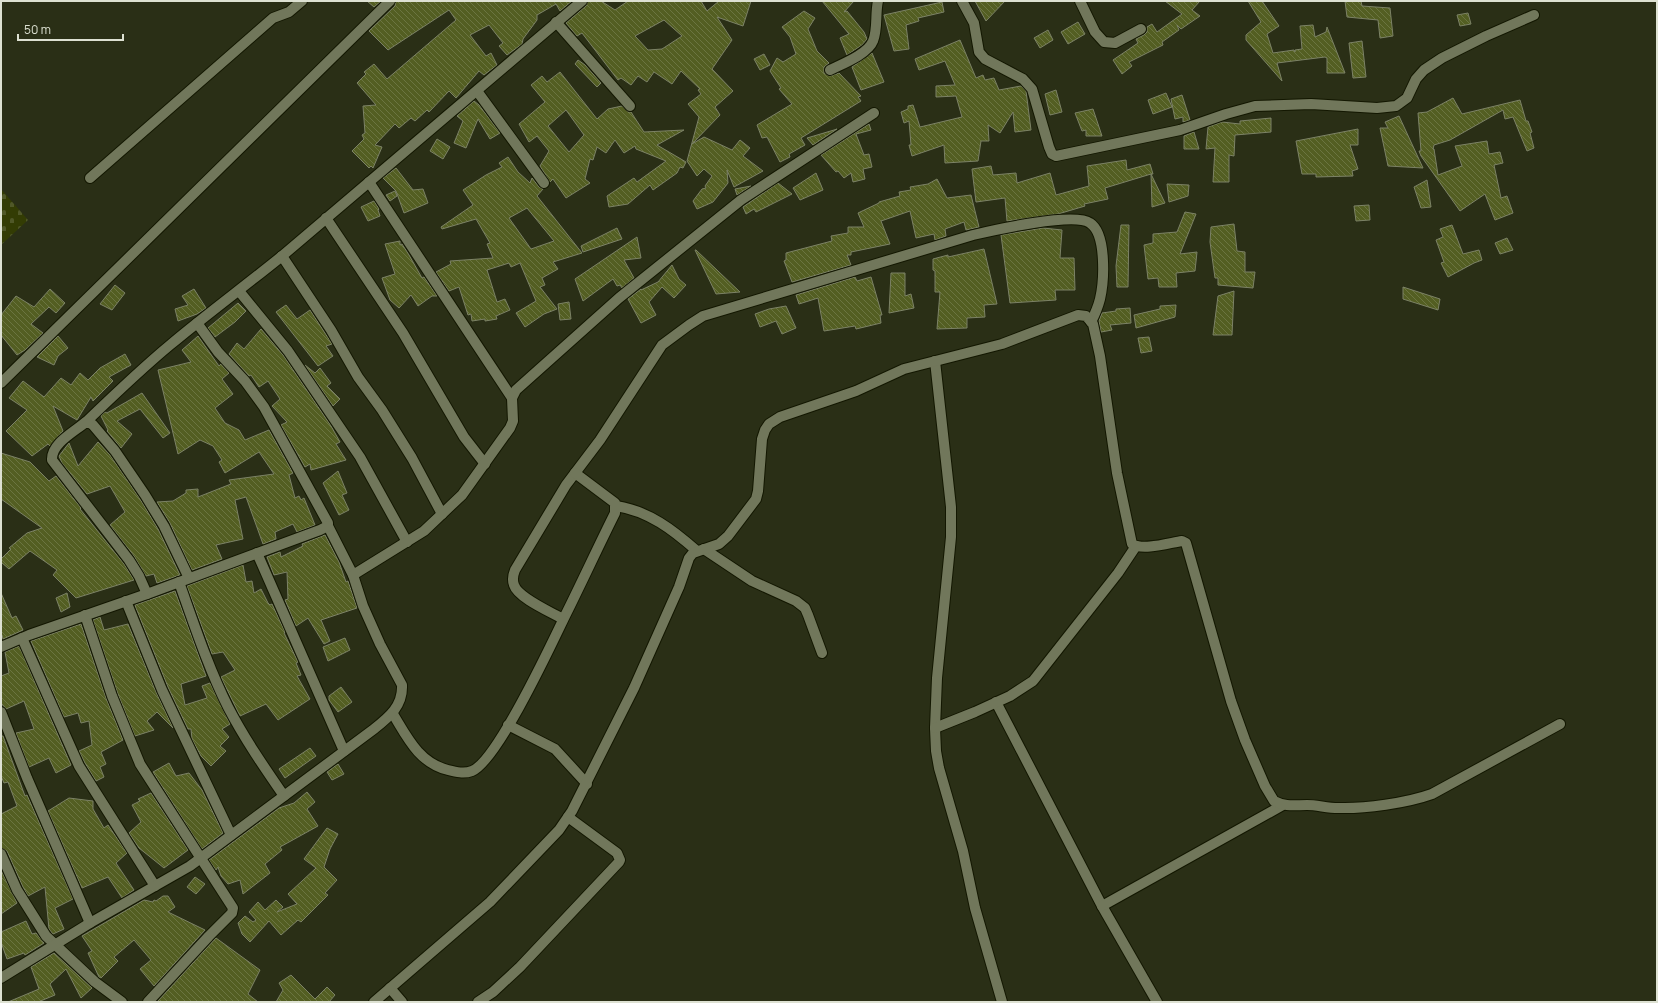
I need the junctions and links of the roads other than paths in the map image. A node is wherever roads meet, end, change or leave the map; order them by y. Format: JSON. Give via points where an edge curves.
{"nodes":[{"id":1,"x":302,"y":1,"type":"edge"},
{"id":2,"x":390,"y":1,"type":"edge"},
{"id":3,"x":582,"y":1,"type":"edge"},
{"id":4,"x":878,"y":1,"type":"edge"},
{"id":5,"x":962,"y":1,"type":"edge"},
{"id":6,"x":1080,"y":1,"type":"edge"},
{"id":7,"x":1534,"y":15,"type":"dead end"},
{"id":8,"x":556,"y":22,"type":"junction"},
{"id":9,"x":1141,"y":29,"type":"dead end"},
{"id":10,"x":830,"y":70,"type":"dead end"},
{"id":11,"x":477,"y":91,"type":"junction"},
{"id":12,"x":630,"y":106,"type":"dead end"},
{"id":13,"x":874,"y":113,"type":"dead end"},
{"id":14,"x":90,"y":178,"type":"dead end"},
{"id":15,"x":369,"y":182,"type":"junction"},
{"id":16,"x":544,"y":183,"type":"dead end"},
{"id":17,"x":326,"y":218,"type":"junction"},
{"id":18,"x":282,"y":256,"type":"junction"},
{"id":19,"x":239,"y":291,"type":"junction"},
{"id":20,"x":1091,"y":322,"type":"junction"},
{"id":21,"x":197,"y":323,"type":"junction"},
{"id":22,"x":935,"y":361,"type":"junction"},
{"id":23,"x":1,"y":383,"type":"edge"},
{"id":24,"x":512,"y":398,"type":"junction"},
{"id":25,"x":85,"y":423,"type":"junction"},
{"id":26,"x":485,"y":464,"type":"junction"},
{"id":27,"x":575,"y":473,"type":"junction"},
{"id":28,"x":616,"y":506,"type":"junction"},
{"id":29,"x":442,"y":514,"type":"junction"},
{"id":30,"x":328,"y":526,"type":"junction"},
{"id":31,"x":407,"y":542,"type":"junction"},
{"id":32,"x":1136,"y":546,"type":"junction"},
{"id":33,"x":700,"y":550,"type":"junction"},
{"id":34,"x":257,"y":553,"type":"junction"},
{"id":35,"x":353,"y":575,"type":"junction"},
{"id":36,"x":189,"y":578,"type":"junction"},
{"id":37,"x":179,"y":582,"type":"junction"},
{"id":38,"x":147,"y":594,"type":"junction"},
{"id":39,"x":126,"y":601,"type":"junction"},
{"id":40,"x":85,"y":616,"type":"junction"},
{"id":41,"x":563,"y":619,"type":"junction"},
{"id":42,"x":22,"y":638,"type":"junction"},
{"id":43,"x":1,"y":647,"type":"edge"},
{"id":44,"x":822,"y":653,"type":"dead end"},
{"id":45,"x":996,"y":702,"type":"junction"},
{"id":46,"x":1,"y":712,"type":"edge"},
{"id":47,"x":393,"y":714,"type":"junction"},
{"id":48,"x":1560,"y":724,"type":"dead end"},
{"id":49,"x":508,"y":725,"type":"junction"},
{"id":50,"x":935,"y":728,"type":"junction"},
{"id":51,"x":344,"y":750,"type":"junction"},
{"id":52,"x":587,"y":784,"type":"junction"},
{"id":53,"x":284,"y":796,"type":"junction"},
{"id":54,"x":1283,"y":805,"type":"junction"},
{"id":55,"x":568,"y":817,"type":"junction"},
{"id":56,"x":231,"y":835,"type":"junction"},
{"id":57,"x":1,"y":854,"type":"edge"},
{"id":58,"x":201,"y":858,"type":"junction"},
{"id":59,"x":155,"y":886,"type":"junction"},
{"id":60,"x":1102,"y":906,"type":"junction"},
{"id":61,"x":90,"y":923,"type":"junction"},
{"id":62,"x":55,"y":946,"type":"junction"},
{"id":63,"x":1,"y":978,"type":"edge"},
{"id":64,"x":390,"y":988,"type":"junction"},
{"id":65,"x":122,"y":1002,"type":"edge"},
{"id":66,"x":148,"y":1002,"type":"edge"},
{"id":67,"x":374,"y":1002,"type":"edge"},
{"id":68,"x":402,"y":1002,"type":"edge"},
{"id":69,"x":478,"y":1002,"type":"edge"},
{"id":70,"x":1002,"y":1002,"type":"edge"},
{"id":71,"x":1157,"y":1002,"type":"edge"}],
"edges":[{"from":1,"to":14,"type":"street","via":[[290,12],[273,18]]},
{"from":2,"to":23,"type":"street"},
{"from":3,"to":8,"type":"street"},
{"from":4,"to":10,"type":"street","via":[[871,46],[860,55]]},
{"from":5,"to":7,"type":"street","via":[[974,23],[979,52],[985,59],[1023,79],[1032,89],[1049,148],[1056,156],[1180,130],[1226,114],[1268,104],[1377,108],[1396,106],[1407,98],[1416,79],[1424,70],[1442,58]]},
{"from":6,"to":9,"type":"street","via":[[1104,42],[1115,43]]},
{"from":8,"to":11,"type":"street"},
{"from":8,"to":12,"type":"street"},
{"from":11,"to":15,"type":"street"},
{"from":11,"to":16,"type":"street"},
{"from":13,"to":24,"type":"street","via":[[741,200],[619,298],[516,390]]},
{"from":15,"to":17,"type":"street"},
{"from":15,"to":24,"type":"street"},
{"from":17,"to":18,"type":"street"},
{"from":17,"to":26,"type":"street","via":[[403,333],[464,437]]},
{"from":18,"to":19,"type":"street"},
{"from":18,"to":29,"type":"street","via":[[412,458]]},
{"from":19,"to":21,"type":"street"},
{"from":19,"to":31,"type":"street","via":[[288,351],[356,451]]},
{"from":20,"to":22,"type":"street","via":[[1086,316],[1078,315],[1002,344]]},
{"from":20,"to":27,"type":"street","via":[[1100,298],[1103,271],[1102,247],[1098,233],[1090,223],[1082,220],[1062,220],[973,235],[704,316],[662,345],[600,440]]},
{"from":20,"to":32,"type":"street","via":[[1100,356],[1126,520],[1132,544]]},
{"from":21,"to":25,"type":"street","via":[[133,376]]},
{"from":21,"to":30,"type":"street","via":[[264,407]]},
{"from":22,"to":33,"type":"street","via":[[904,369],[856,391],[774,420],[765,430],[762,440],[756,499],[728,536],[719,544]]},
{"from":22,"to":50,"type":"street","via":[[951,507]]},
{"from":24,"to":26,"type":"street","via":[[513,421]]},
{"from":25,"to":36,"type":"street","via":[[93,425],[128,469],[164,526]]},
{"from":25,"to":38,"type":"street","via":[[59,444],[52,455],[52,460],[130,560]]},
{"from":26,"to":29,"type":"street","via":[[462,495]]},
{"from":27,"to":28,"type":"street"},
{"from":27,"to":41,"type":"street","via":[[513,576],[514,588]]},
{"from":28,"to":33,"type":"street","via":[[640,511]]},
{"from":28,"to":41,"type":"street","via":[[615,513]]},
{"from":29,"to":31,"type":"street","via":[[424,531]]},
{"from":30,"to":34,"type":"street"},
{"from":30,"to":35,"type":"street"},
{"from":31,"to":35,"type":"street"},
{"from":32,"to":45,"type":"street","via":[[1118,573],[1033,681]]},
{"from":32,"to":54,"type":"street","via":[[1182,541],[1186,544],[1242,733],[1269,794],[1274,801]]},
{"from":33,"to":44,"type":"street","via":[[805,608]]},
{"from":33,"to":52,"type":"street","via":[[689,558],[679,587],[634,688]]},
{"from":34,"to":36,"type":"street"},
{"from":34,"to":51,"type":"street"},
{"from":35,"to":47,"type":"street","via":[[363,606],[402,685],[399,703]]},
{"from":36,"to":37,"type":"street"},
{"from":37,"to":38,"type":"street"},
{"from":37,"to":53,"type":"street","via":[[228,707],[259,761]]},
{"from":38,"to":39,"type":"street"},
{"from":39,"to":40,"type":"street"},
{"from":39,"to":56,"type":"street","via":[[162,690]]},
{"from":40,"to":42,"type":"street"},
{"from":40,"to":58,"type":"street","via":[[112,696],[140,764]]},
{"from":41,"to":49,"type":"street","via":[[533,682]]},
{"from":42,"to":43,"type":"street"},
{"from":42,"to":59,"type":"street","via":[[79,766]]},
{"from":45,"to":50,"type":"street"},
{"from":45,"to":60,"type":"street"},
{"from":46,"to":61,"type":"street"},
{"from":47,"to":49,"type":"street","via":[[424,759],[457,772],[477,768],[487,758]]},
{"from":47,"to":51,"type":"street"},
{"from":48,"to":54,"type":"street","via":[[1432,794],[1420,798],[1388,804],[1339,808]]},
{"from":49,"to":52,"type":"street","via":[[556,749]]},
{"from":50,"to":70,"type":"street","via":[[939,768]]},
{"from":51,"to":53,"type":"street"},
{"from":52,"to":55,"type":"street"},
{"from":53,"to":56,"type":"street"},
{"from":54,"to":60,"type":"street"},
{"from":55,"to":64,"type":"street","via":[[559,830],[490,902]]},
{"from":55,"to":69,"type":"street","via":[[618,853],[620,860],[520,967]]},
{"from":56,"to":58,"type":"street"},
{"from":57,"to":62,"type":"street","via":[[30,912]]},
{"from":58,"to":59,"type":"street"},
{"from":58,"to":66,"type":"street","via":[[233,911]]},
{"from":59,"to":61,"type":"street"},
{"from":60,"to":71,"type":"street"},
{"from":61,"to":62,"type":"street"},
{"from":62,"to":63,"type":"street"},
{"from":62,"to":65,"type":"street"},
{"from":64,"to":67,"type":"street"},
{"from":64,"to":68,"type":"street"}]}
